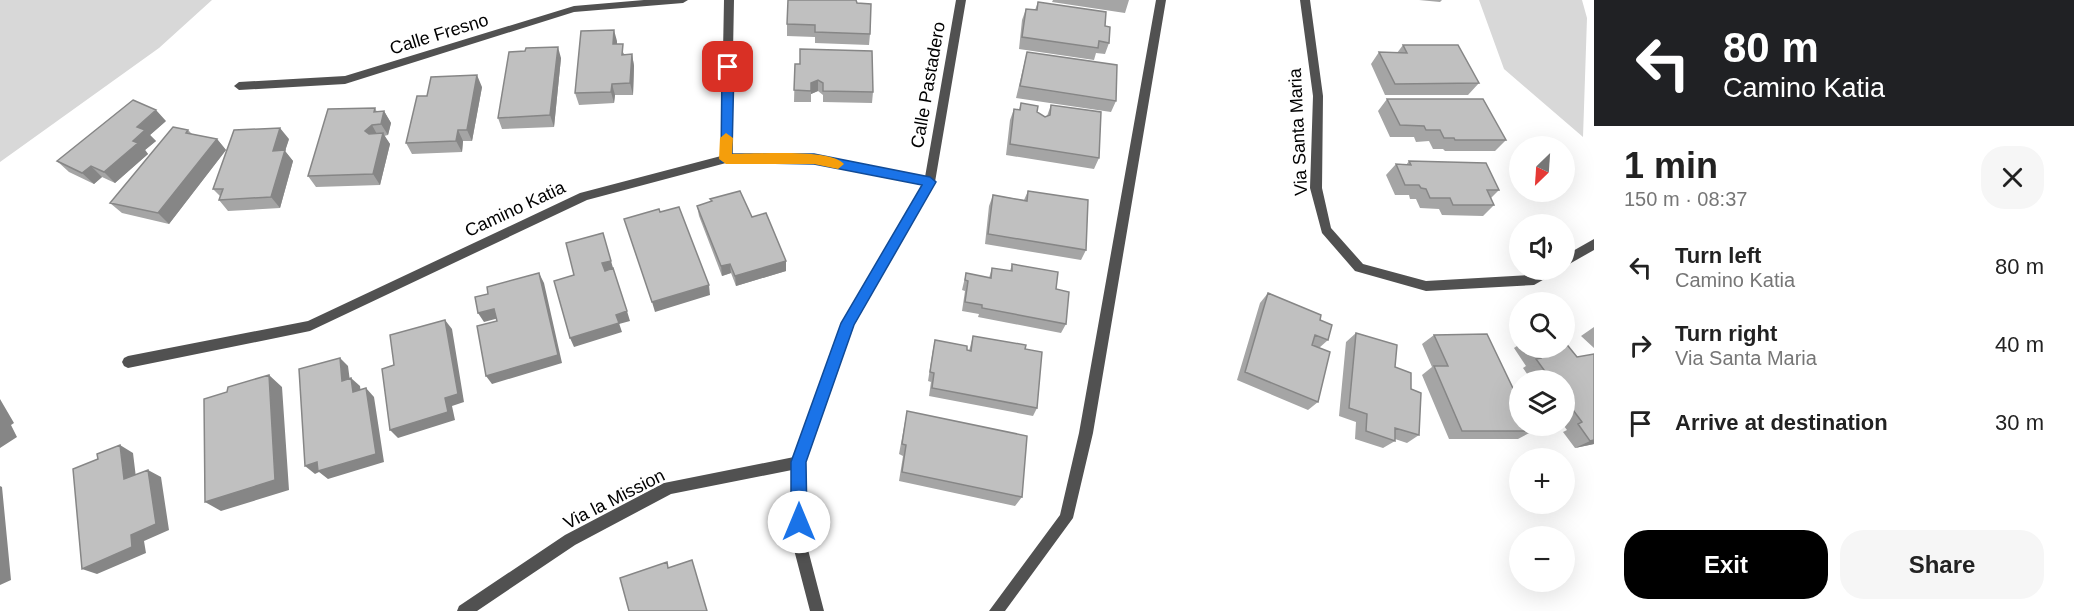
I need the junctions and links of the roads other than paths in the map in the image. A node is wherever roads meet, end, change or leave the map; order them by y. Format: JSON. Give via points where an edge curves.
{"nodes":[{"id":1,"x":683,"y":0,"type":"edge"},
{"id":2,"x":729,"y":0,"type":"edge"},
{"id":3,"x":961,"y":0,"type":"edge"},
{"id":4,"x":1161,"y":0,"type":"edge"},
{"id":5,"x":1305,"y":0,"type":"edge"},
{"id":6,"x":239,"y":86,"type":"dead end"},
{"id":7,"x":726,"y":159,"type":"junction"},
{"id":8,"x":930,"y":182,"type":"junction"},
{"id":9,"x":1594,"y":244,"type":"edge"},
{"id":10,"x":1575,"y":255,"type":"edge"},
{"id":11,"x":1534,"y":280,"type":"edge"},
{"id":12,"x":128,"y":362,"type":"dead end"},
{"id":13,"x":799,"y":462,"type":"junction"},
{"id":14,"x":464,"y":611,"type":"edge"},
{"id":15,"x":817,"y":611,"type":"edge"},
{"id":16,"x":996,"y":611,"type":"edge"}],
"edges":[{"from":1,"to":6,"type":"street","name":"Calle Fresno","via":[[574,9],[345,80]]},
{"from":2,"to":7,"type":"street"},
{"from":3,"to":8,"type":"street","name":"Calle Pastadero"},
{"from":4,"to":16,"type":"street","via":[[1086,433],[1066,518]]},
{"from":5,"to":11,"type":"street","name":"Via Santa Maria","via":[[1318,96],[1316,188],[1326,230],[1359,268],[1426,286]]},
{"from":7,"to":8,"type":"street","name":"Camino Katia","via":[[814,159]]},
{"from":7,"to":12,"type":"street","name":"Camino Katia","via":[[584,196],[310,326]]},
{"from":8,"to":13,"type":"street","name":"Calle Pastadero","via":[[848,323]]},
{"from":9,"to":10,"type":"street"},
{"from":13,"to":14,"type":"street","name":"Via la Mission","via":[[669,488],[570,540]]},
{"from":13,"to":15,"type":"street","name":"Calle Pastadero","via":[[799,542]]}]}
